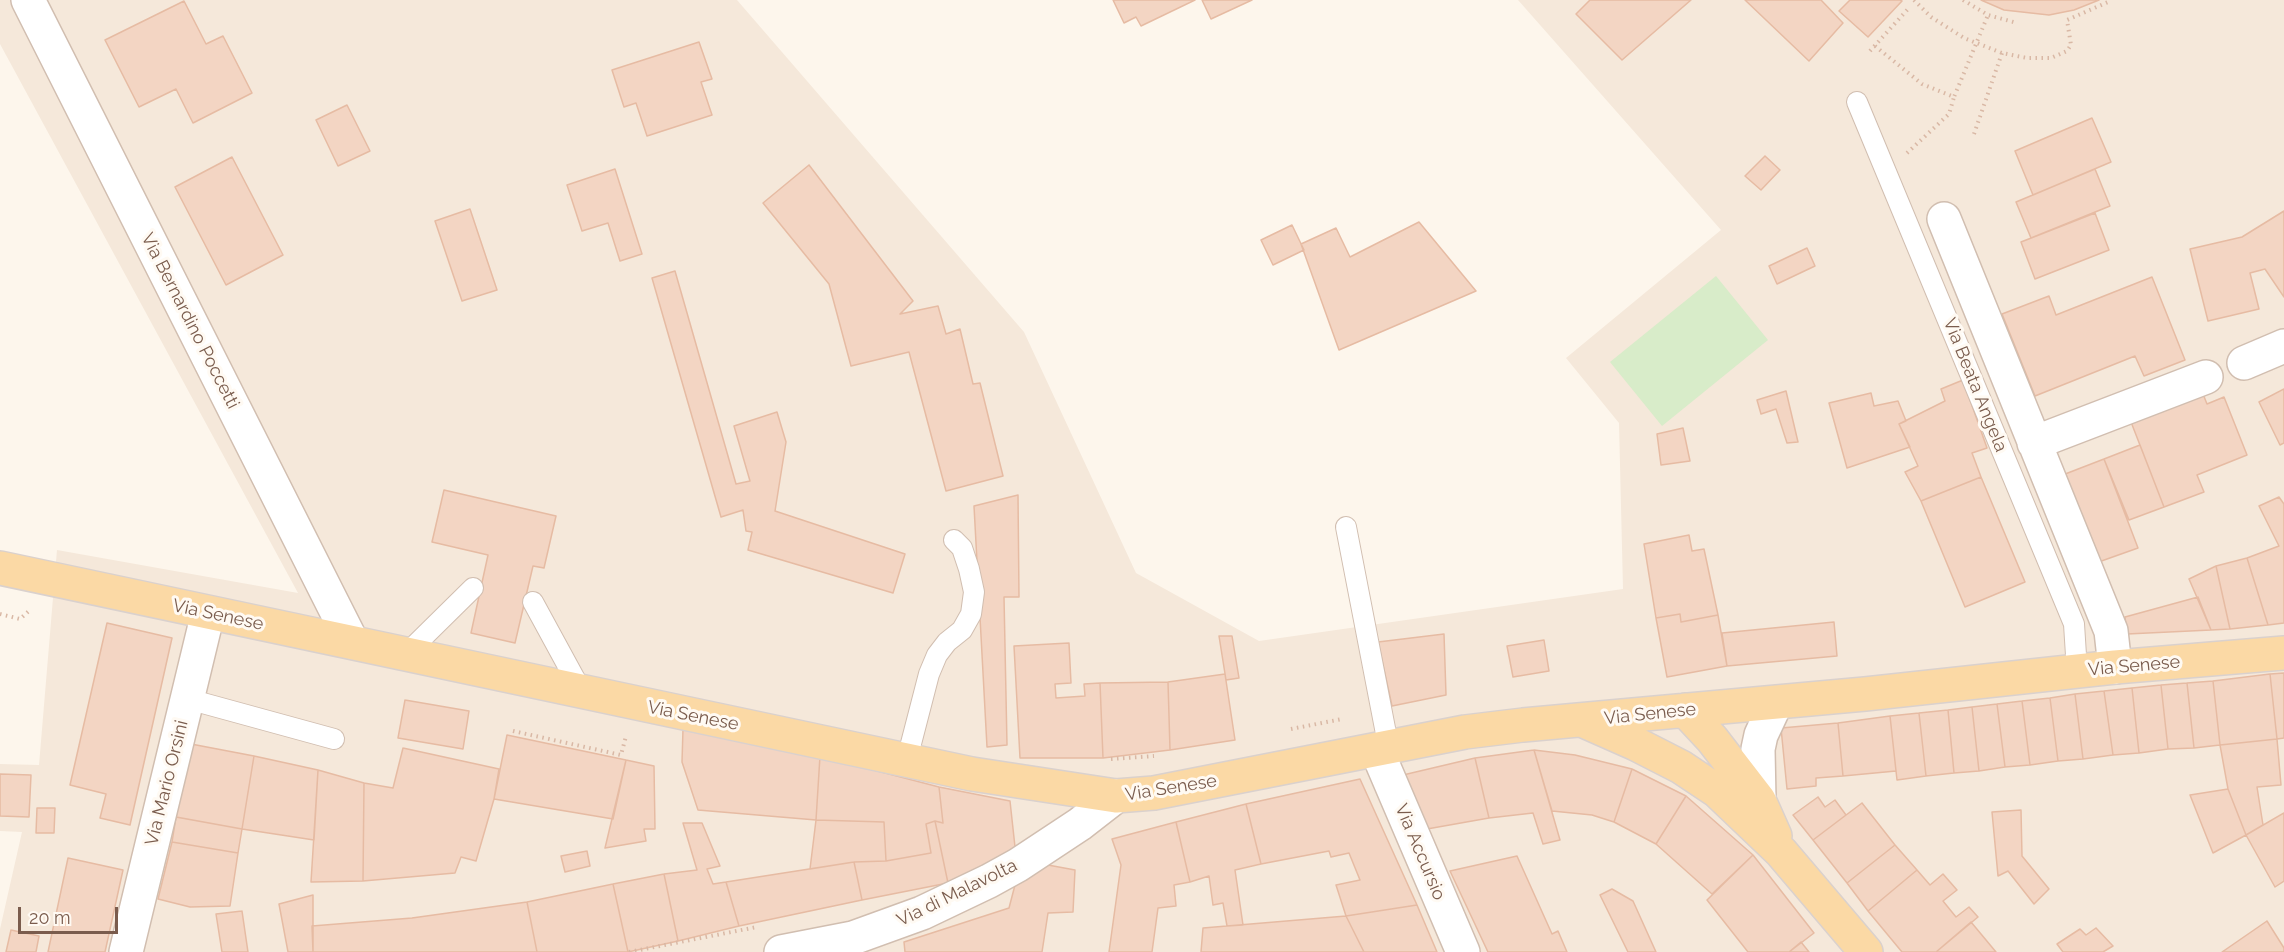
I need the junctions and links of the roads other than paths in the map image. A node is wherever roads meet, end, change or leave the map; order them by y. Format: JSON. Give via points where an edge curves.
{"nodes":[{"id":1,"x":28,"y":0,"type":"edge"},
{"id":2,"x":1857,"y":102,"type":"dead end"},
{"id":3,"x":1944,"y":219,"type":"dead end"},
{"id":4,"x":2284,"y":346,"type":"edge"},
{"id":5,"x":2244,"y":363,"type":"dead end"},
{"id":6,"x":2206,"y":377,"type":"dead end"},
{"id":7,"x":2034,"y":443,"type":"junction"},
{"id":8,"x":1346,"y":527,"type":"dead end"},
{"id":9,"x":954,"y":540,"type":"dead end"},
{"id":10,"x":0,"y":568,"type":"edge"},
{"id":11,"x":473,"y":588,"type":"dead end"},
{"id":12,"x":532,"y":602,"type":"dead end"},
{"id":13,"x":208,"y":613,"type":"junction"},
{"id":14,"x":352,"y":642,"type":"junction"},
{"id":15,"x":2284,"y":653,"type":"edge"},
{"id":16,"x":406,"y":654,"type":"junction"},
{"id":17,"x":2115,"y":667,"type":"junction"},
{"id":18,"x":2077,"y":671,"type":"junction"},
{"id":19,"x":582,"y":692,"type":"junction"},
{"id":20,"x":188,"y":699,"type":"junction"},
{"id":21,"x":1776,"y":702,"type":"junction"},
{"id":22,"x":1685,"y":710,"type":"junction"},
{"id":23,"x":1582,"y":720,"type":"junction"},
{"id":24,"x":334,"y":739,"type":"dead end"},
{"id":25,"x":1383,"y":750,"type":"junction"},
{"id":26,"x":907,"y":759,"type":"junction"},
{"id":27,"x":1116,"y":796,"type":"junction"},
{"id":28,"x":1759,"y":800,"type":"junction"},
{"id":29,"x":1781,"y":852,"type":"junction"},
{"id":30,"x":126,"y":952,"type":"edge"},
{"id":31,"x":781,"y":952,"type":"edge"},
{"id":32,"x":1463,"y":952,"type":"edge"},
{"id":33,"x":1866,"y":952,"type":"edge"}],
"edges":[{"from":1,"to":14,"type":"street","name":"Via Bernardino Poccetti"},
{"from":2,"to":18,"type":"lane","name":"Via Beata Angela","via":[[2074,624]]},
{"from":3,"to":7,"type":"street","name":"Via Beata Angela"},
{"from":4,"to":5,"type":"street"},
{"from":6,"to":7,"type":"street","name":"Via Beata Angela"},
{"from":7,"to":17,"type":"street","name":"Via Beata Angela","via":[[2111,631]]},
{"from":8,"to":25,"type":"lane","via":[[1381,713]]},
{"from":9,"to":26,"type":"lane","via":[[962,548],[969,569],[974,592],[971,614],[962,630],[937,655]]},
{"from":10,"to":13,"type":"main road","name":"Via Senese"},
{"from":11,"to":16,"type":"lane"},
{"from":12,"to":19,"type":"lane"},
{"from":13,"to":14,"type":"main road","name":"Via Senese"},
{"from":13,"to":20,"type":"street","name":"Via Mario Orsini"},
{"from":14,"to":16,"type":"main road","name":"Via Senese"},
{"from":15,"to":17,"type":"main road","name":"Via Senese"},
{"from":16,"to":19,"type":"main road","name":"Via Senese"},
{"from":17,"to":18,"type":"main road","name":"Via Senese"},
{"from":18,"to":21,"type":"main road","name":"Via Senese"},
{"from":19,"to":26,"type":"main road","name":"Via Senese"},
{"from":20,"to":24,"type":"lane"},
{"from":20,"to":30,"type":"street","name":"Via Mario Orsini"},
{"from":21,"to":22,"type":"main road","name":"Via Senese"},
{"from":21,"to":28,"type":"street","via":[[1758,749]]},
{"from":22,"to":23,"type":"main road","name":"Via Senese"},
{"from":22,"to":28,"type":"main road"},
{"from":23,"to":25,"type":"main road","name":"Via Senese","via":[[1465,732]]},
{"from":23,"to":29,"type":"main road","via":[[1681,767],[1717,791]]},
{"from":25,"to":27,"type":"main road","name":"Via Senese","via":[[1154,794]]},
{"from":25,"to":32,"type":"street","name":"Via Accursio"},
{"from":26,"to":27,"type":"main road","name":"Via Senese","via":[[992,778]]},
{"from":27,"to":31,"type":"street","name":"Via di Malavolta","via":[[1018,864],[922,913],[853,938]]},
{"from":28,"to":29,"type":"main road"},
{"from":29,"to":33,"type":"main road"}]}
